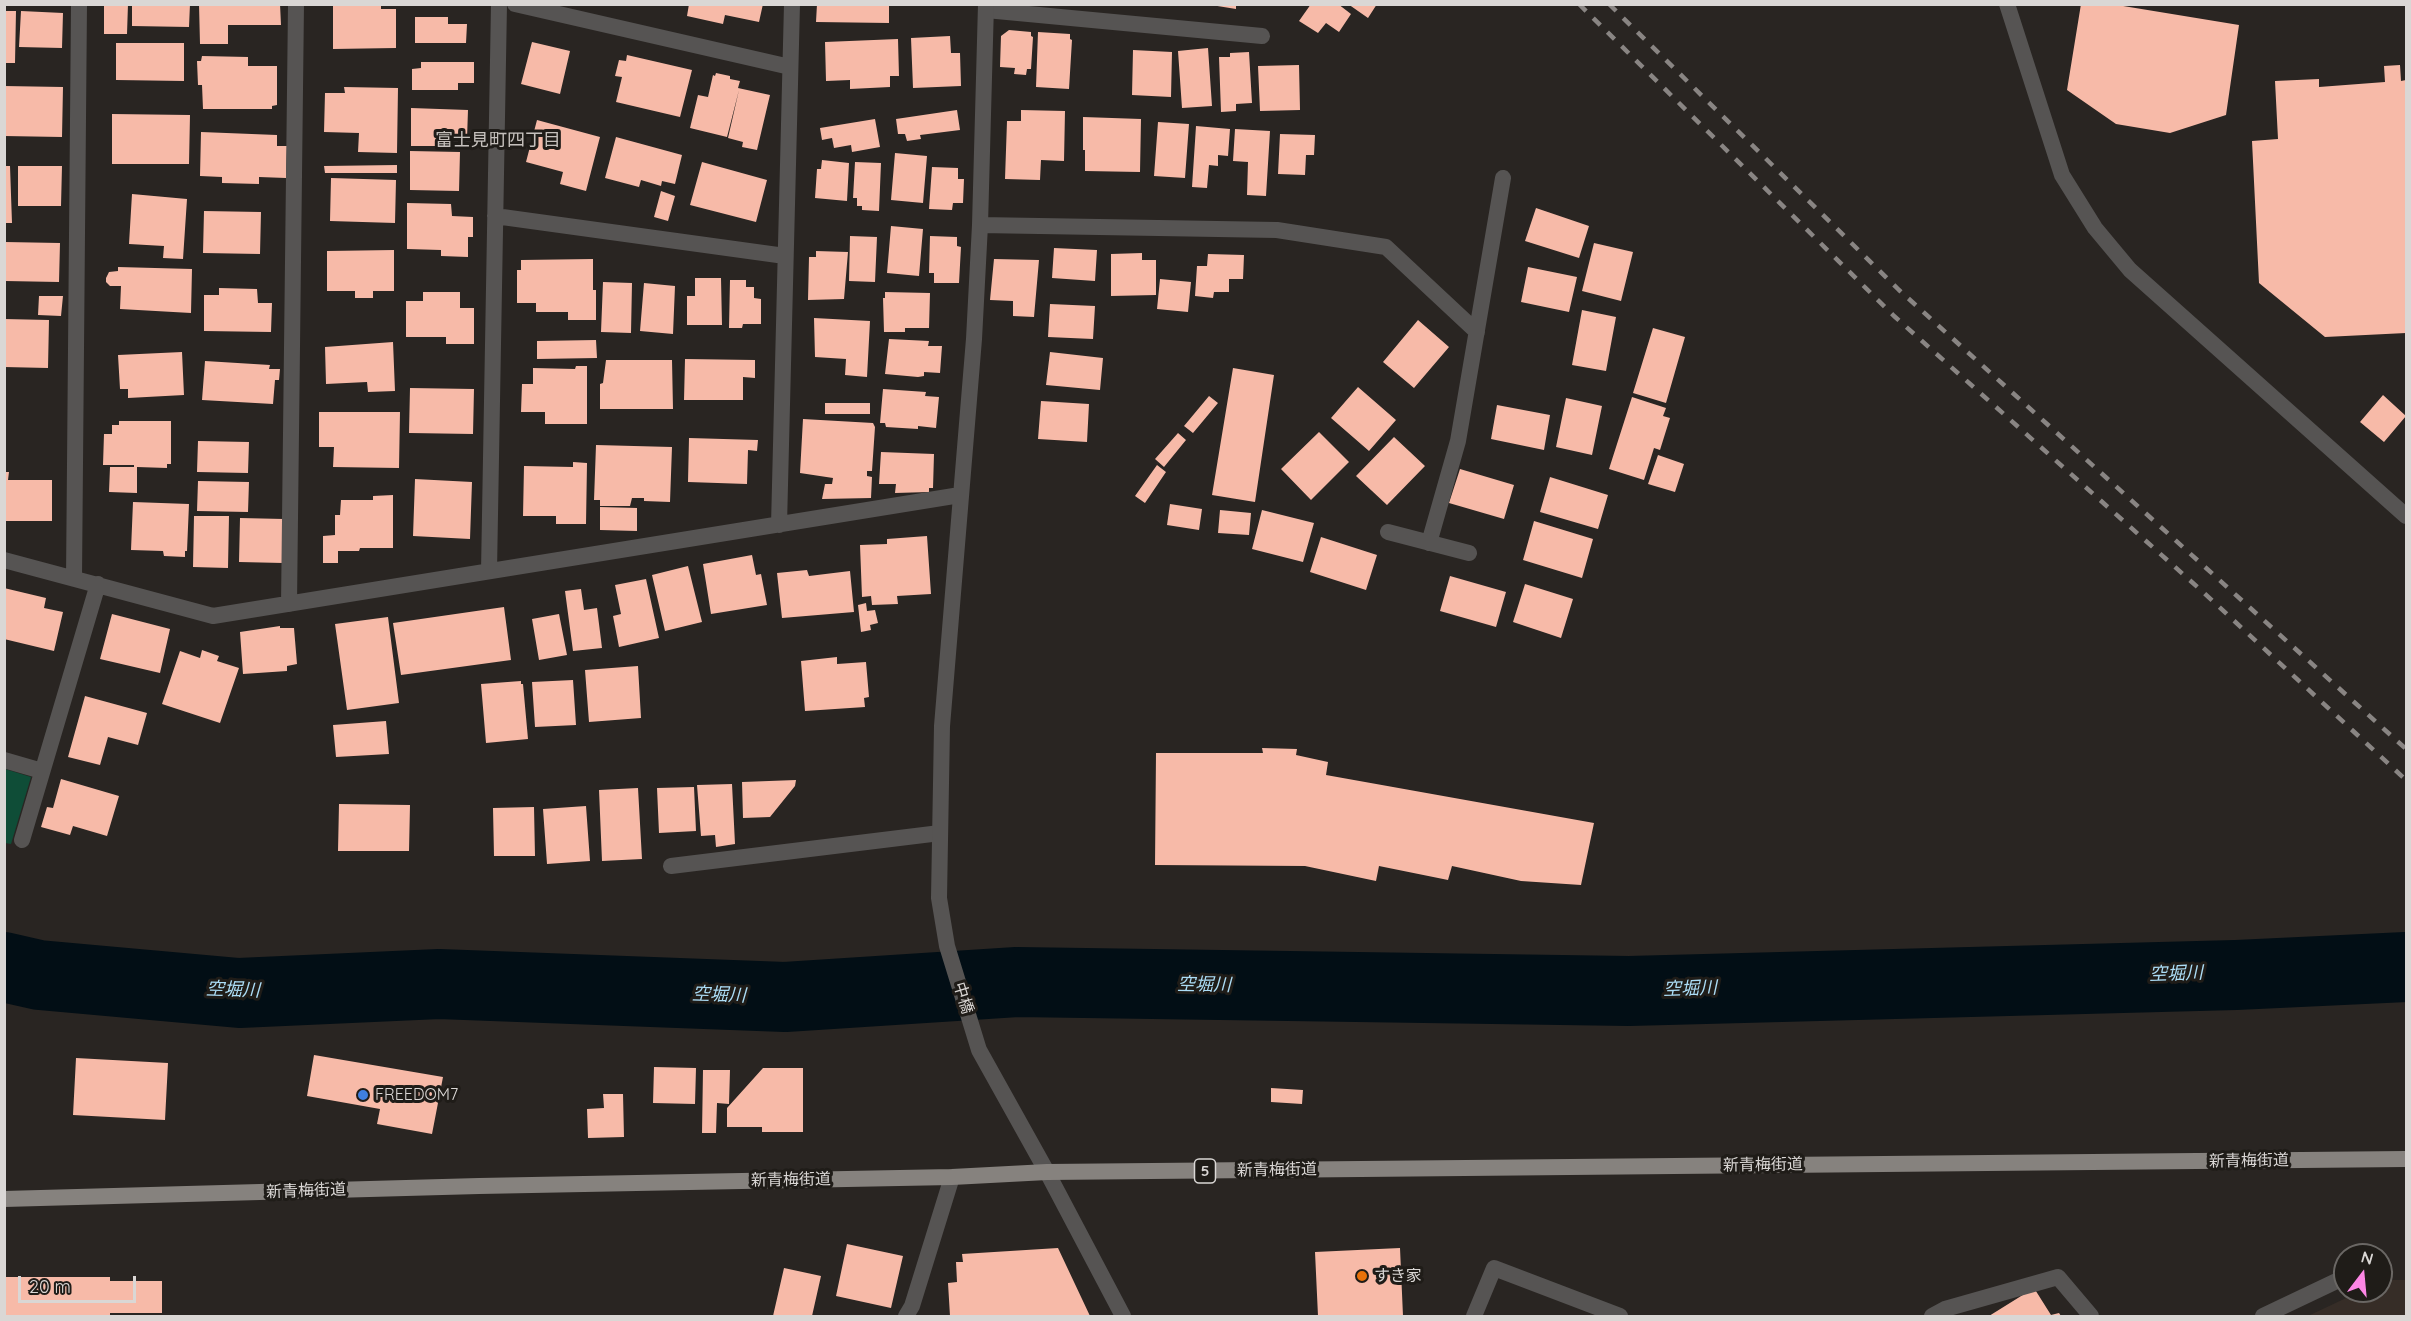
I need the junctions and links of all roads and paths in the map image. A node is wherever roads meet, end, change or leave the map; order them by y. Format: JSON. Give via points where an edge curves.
{"nodes":[{"id":1,"x":79,"y":4,"type":"edge"},
{"id":2,"x":296,"y":4,"type":"edge"},
{"id":3,"x":499,"y":4,"type":"edge"},
{"id":4,"x":515,"y":4,"type":"edge"},
{"id":5,"x":792,"y":4,"type":"edge"},
{"id":6,"x":2007,"y":4,"type":"edge"},
{"id":7,"x":986,"y":7,"type":"edge"},
{"id":8,"x":1262,"y":36,"type":"dead end"},
{"id":9,"x":790,"y":67,"type":"junction"},
{"id":10,"x":1503,"y":178,"type":"dead end"},
{"id":11,"x":495,"y":216,"type":"junction"},
{"id":12,"x":980,"y":225,"type":"junction"},
{"id":13,"x":785,"y":256,"type":"junction"},
{"id":14,"x":1477,"y":332,"type":"junction"},
{"id":15,"x":960,"y":495,"type":"junction"},
{"id":16,"x":2406,"y":516,"type":"edge"},
{"id":17,"x":779,"y":525,"type":"junction"},
{"id":18,"x":1388,"y":532,"type":"dead end"},
{"id":19,"x":1429,"y":543,"type":"junction"},
{"id":20,"x":1469,"y":553,"type":"dead end"},
{"id":21,"x":4,"y":560,"type":"edge"},
{"id":22,"x":489,"y":571,"type":"junction"},
{"id":23,"x":74,"y":578,"type":"junction"},
{"id":24,"x":98,"y":584,"type":"junction"},
{"id":25,"x":289,"y":604,"type":"junction"},
{"id":26,"x":4,"y":760,"type":"edge"},
{"id":27,"x":42,"y":771,"type":"junction"},
{"id":28,"x":940,"y":833,"type":"junction"},
{"id":29,"x":22,"y":840,"type":"dead end"},
{"id":30,"x":671,"y":866,"type":"dead end"},
{"id":31,"x":2406,"y":1159,"type":"edge"},
{"id":32,"x":1047,"y":1172,"type":"junction"},
{"id":33,"x":952,"y":1177,"type":"junction"},
{"id":34,"x":4,"y":1199,"type":"edge"},
{"id":35,"x":2333,"y":1283,"type":"edge"},
{"id":36,"x":906,"y":1317,"type":"edge"},
{"id":37,"x":1123,"y":1317,"type":"edge"},
{"id":38,"x":1474,"y":1317,"type":"edge"},
{"id":39,"x":1620,"y":1317,"type":"edge"},
{"id":40,"x":1932,"y":1317,"type":"edge"},
{"id":41,"x":2091,"y":1317,"type":"edge"},
{"id":42,"x":2263,"y":1317,"type":"edge"}],
"edges":[{"from":1,"to":23,"type":"street"},
{"from":2,"to":25,"type":"street"},
{"from":3,"to":11,"type":"street"},
{"from":4,"to":9,"type":"street"},
{"from":5,"to":9,"type":"street"},
{"from":6,"to":16,"type":"street","via":[[2062,175],[2095,228],[2130,270]]},
{"from":7,"to":8,"type":"street"},
{"from":7,"to":12,"type":"street","name":"中橋"},
{"from":9,"to":13,"type":"street"},
{"from":10,"to":14,"type":"street"},
{"from":11,"to":13,"type":"street"},
{"from":11,"to":22,"type":"street"},
{"from":12,"to":14,"type":"street","via":[[1277,230],[1386,247]]},
{"from":12,"to":15,"type":"street","name":"中橋"},
{"from":13,"to":17,"type":"street"},
{"from":14,"to":19,"type":"street","via":[[1458,441]]},
{"from":15,"to":17,"type":"street"},
{"from":15,"to":28,"type":"street","name":"中橋","via":[[942,726]]},
{"from":17,"to":22,"type":"street"},
{"from":18,"to":19,"type":"street"},
{"from":19,"to":20,"type":"street"},
{"from":21,"to":23,"type":"street"},
{"from":22,"to":25,"type":"street"},
{"from":23,"to":24,"type":"street"},
{"from":24,"to":25,"type":"street","via":[[213,616]]},
{"from":24,"to":27,"type":"street"},
{"from":26,"to":27,"type":"street"},
{"from":27,"to":29,"type":"street"},
{"from":28,"to":30,"type":"street"},
{"from":28,"to":32,"type":"street","name":"中橋","via":[[939,897],[948,946],[979,1050]]},
{"from":31,"to":32,"type":"main road","name":"新青梅街道","number":"5"},
{"from":32,"to":33,"type":"main road","name":"新青梅街道","number":"5"},
{"from":32,"to":37,"type":"street","name":"中橋"},
{"from":33,"to":34,"type":"main road","name":"新青梅街道","number":"5"},
{"from":33,"to":36,"type":"street"},
{"from":35,"to":42,"type":"street"},
{"from":38,"to":39,"type":"street","via":[[1494,1268]]},
{"from":40,"to":41,"type":"street","via":[[1945,1308],[2058,1277]]}]}
